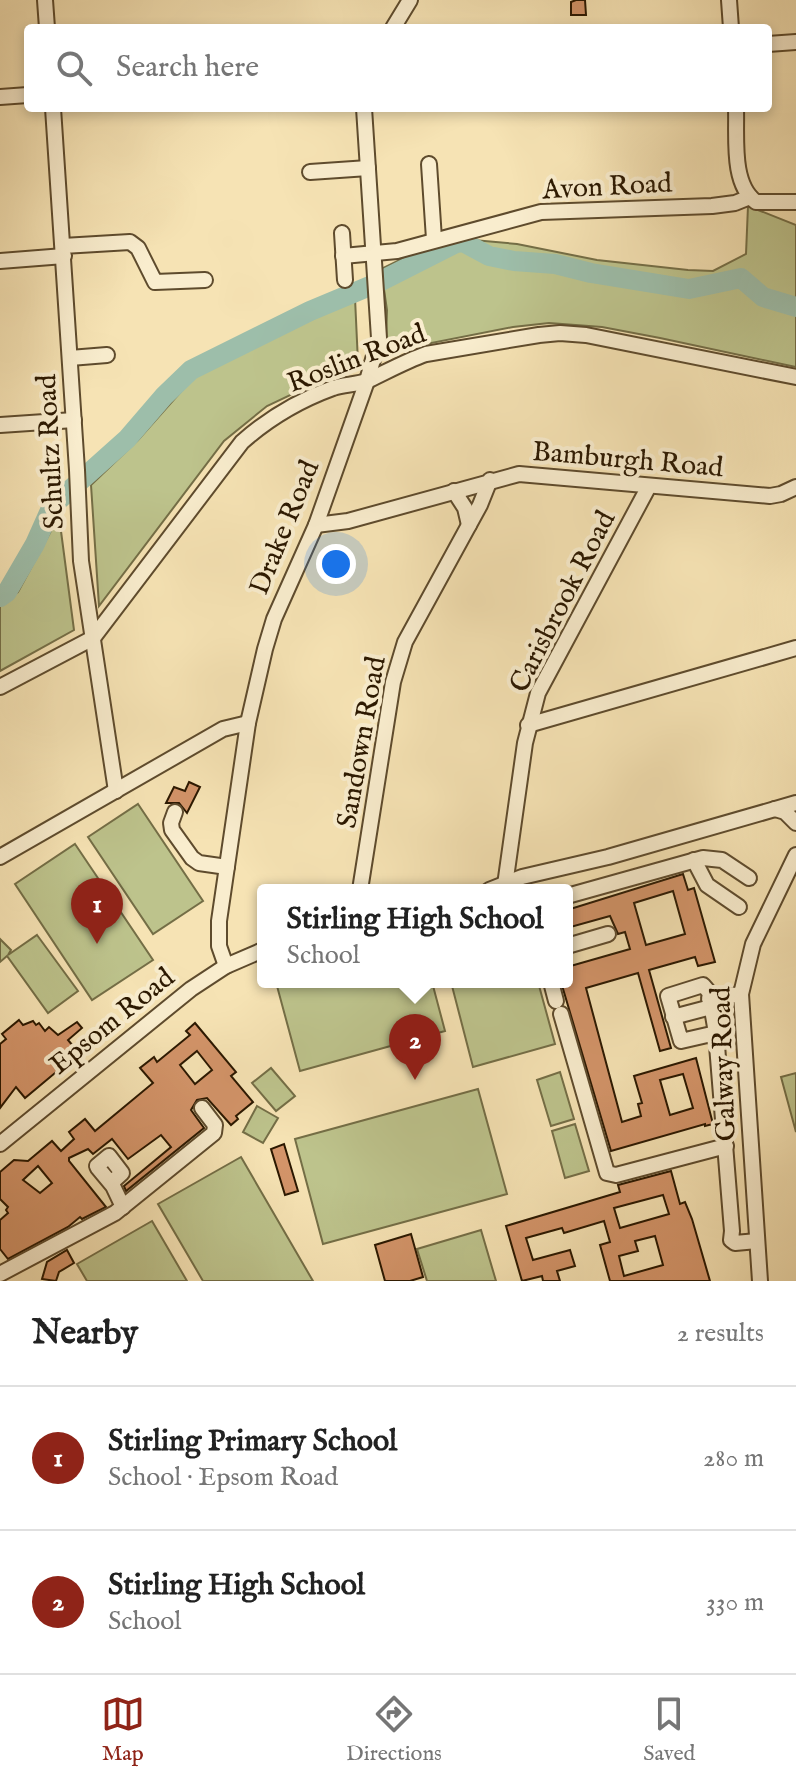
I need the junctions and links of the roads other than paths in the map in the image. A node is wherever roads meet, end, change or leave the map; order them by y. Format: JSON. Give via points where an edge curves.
{"nodes":[{"id":1,"x":45,"y":0,"type":"edge"},
{"id":2,"x":410,"y":0,"type":"edge"},
{"id":3,"x":729,"y":0,"type":"edge"},
{"id":4,"x":47,"y":24,"type":"edge"},
{"id":5,"x":395,"y":24,"type":"edge"},
{"id":6,"x":731,"y":24,"type":"edge"},
{"id":7,"x":796,"y":42,"type":"edge"},
{"id":8,"x":772,"y":44,"type":"edge"},
{"id":9,"x":24,"y":95,"type":"edge"},
{"id":10,"x":0,"y":97,"type":"edge"},
{"id":11,"x":53,"y":112,"type":"edge"},
{"id":12,"x":364,"y":112,"type":"edge"},
{"id":13,"x":736,"y":112,"type":"edge"},
{"id":14,"x":429,"y":164,"type":"dead end"},
{"id":15,"x":368,"y":168,"type":"junction"},
{"id":16,"x":310,"y":172,"type":"dead end"},
{"id":17,"x":747,"y":194,"type":"junction"},
{"id":18,"x":796,"y":202,"type":"edge"},
{"id":19,"x":342,"y":233,"type":"dead end"},
{"id":20,"x":434,"y":239,"type":"junction"},
{"id":21,"x":63,"y":251,"type":"junction"},
{"id":22,"x":374,"y":254,"type":"junction"},
{"id":23,"x":343,"y":256,"type":"junction"},
{"id":24,"x":0,"y":261,"type":"edge"},
{"id":25,"x":205,"y":280,"type":"dead end"},
{"id":26,"x":345,"y":280,"type":"dead end"},
{"id":27,"x":107,"y":355,"type":"dead end"},
{"id":28,"x":70,"y":358,"type":"junction"},
{"id":29,"x":796,"y":377,"type":"edge"},
{"id":30,"x":367,"y":381,"type":"junction"},
{"id":31,"x":74,"y":420,"type":"junction"},
{"id":32,"x":0,"y":425,"type":"edge"},
{"id":33,"x":490,"y":480,"type":"junction"},
{"id":34,"x":649,"y":486,"type":"junction"},
{"id":35,"x":796,"y":487,"type":"edge"},
{"id":36,"x":454,"y":491,"type":"junction"},
{"id":37,"x":316,"y":525,"type":"junction"},
{"id":38,"x":469,"y":525,"type":"junction"},
{"id":39,"x":93,"y":638,"type":"junction"},
{"id":40,"x":796,"y":648,"type":"edge"},
{"id":41,"x":0,"y":687,"type":"edge"},
{"id":42,"x":248,"y":723,"type":"junction"},
{"id":43,"x":528,"y":725,"type":"junction"},
{"id":44,"x":116,"y":791,"type":"junction"},
{"id":45,"x":796,"y":803,"type":"edge"},
{"id":46,"x":775,"y":809,"type":"junction"},
{"id":47,"x":175,"y":812,"type":"dead end"},
{"id":48,"x":796,"y":823,"type":"edge"},
{"id":49,"x":796,"y":855,"type":"edge"},
{"id":50,"x":0,"y":857,"type":"edge"},
{"id":51,"x":694,"y":860,"type":"junction"},
{"id":52,"x":227,"y":867,"type":"junction"},
{"id":53,"x":749,"y":878,"type":"dead end"},
{"id":54,"x":361,"y":884,"type":"edge"},
{"id":55,"x":505,"y":884,"type":"edge"},
{"id":56,"x":524,"y":884,"type":"edge"},
{"id":57,"x":573,"y":894,"type":"edge"},
{"id":58,"x":739,"y":907,"type":"dead end"},
{"id":59,"x":608,"y":934,"type":"dead end"},
{"id":60,"x":573,"y":944,"type":"edge"},
{"id":61,"x":257,"y":953,"type":"edge"},
{"id":62,"x":226,"y":966,"type":"junction"},
{"id":63,"x":553,"y":988,"type":"edge"},
{"id":64,"x":741,"y":994,"type":"junction"},
{"id":65,"x":710,"y":1003,"type":"junction"},
{"id":66,"x":673,"y":1017,"type":"junction"},
{"id":67,"x":716,"y":1033,"type":"junction"},
{"id":68,"x":202,"y":1108,"type":"dead end"},
{"id":69,"x":0,"y":1144,"type":"edge"},
{"id":70,"x":726,"y":1146,"type":"junction"},
{"id":71,"x":111,"y":1183,"type":"dead end"},
{"id":72,"x":123,"y":1207,"type":"junction"},
{"id":73,"x":757,"y":1241,"type":"junction"},
{"id":74,"x":0,"y":1274,"type":"edge"},
{"id":75,"x":760,"y":1281,"type":"edge"}],
"edges":[{"from":1,"to":4,"type":"street"},
{"from":2,"to":5,"type":"street"},
{"from":3,"to":6,"type":"street"},
{"from":7,"to":8,"type":"street"},
{"from":9,"to":10,"type":"street"},
{"from":11,"to":21,"type":"street","name":"Schultz Road"},
{"from":12,"to":15,"type":"street","name":"Drake Road"},
{"from":13,"to":17,"type":"street","via":[[739,169]]},
{"from":14,"to":20,"type":"street"},
{"from":15,"to":16,"type":"street"},
{"from":15,"to":22,"type":"street","name":"Drake Road"},
{"from":17,"to":18,"type":"street","name":"Avon Road","via":[[756,202]]},
{"from":17,"to":20,"type":"street","name":"Avon Road","via":[[735,203],[712,206],[541,212]]},
{"from":19,"to":23,"type":"street"},
{"from":20,"to":22,"type":"street","name":"Avon Road"},
{"from":21,"to":24,"type":"street"},
{"from":21,"to":25,"type":"street","via":[[130,242],[155,282]]},
{"from":21,"to":28,"type":"street","name":"Schultz Road"},
{"from":22,"to":23,"type":"street","name":"Avon Road"},
{"from":22,"to":30,"type":"street","name":"Drake Road","via":[[379,338]]},
{"from":23,"to":26,"type":"street"},
{"from":27,"to":28,"type":"street"},
{"from":28,"to":31,"type":"street","name":"Schultz Road"},
{"from":29,"to":30,"type":"street","name":"Roslin Road","via":[[560,333],[426,354]]},
{"from":30,"to":37,"type":"street","name":"Drake Road"},
{"from":30,"to":39,"type":"street","name":"Roslin Road","via":[[306,400],[242,442]]},
{"from":31,"to":32,"type":"street"},
{"from":31,"to":39,"type":"street","name":"Schultz Road","via":[[81,561]]},
{"from":33,"to":34,"type":"street","name":"Bamburgh Road","via":[[519,474]]},
{"from":33,"to":36,"type":"street","name":"Bamburgh Road"},
{"from":33,"to":38,"type":"street","name":"Sandown Road"},
{"from":34,"to":35,"type":"street","name":"Bamburgh Road","via":[[770,496]]},
{"from":34,"to":43,"type":"street","name":"Carisbrook Road","via":[[551,667]]},
{"from":36,"to":37,"type":"street","name":"Bamburgh Road"},
{"from":36,"to":38,"type":"street"},
{"from":37,"to":42,"type":"street","name":"Drake Road","via":[[268,635]]},
{"from":38,"to":54,"type":"street","name":"Sandown Road","via":[[401,653]]},
{"from":39,"to":41,"type":"street","name":"Roslin Road"},
{"from":39,"to":44,"type":"street","name":"Schultz Road"},
{"from":40,"to":43,"type":"street"},
{"from":42,"to":44,"type":"street","via":[[223,729]]},
{"from":42,"to":52,"type":"street","name":"Drake Road"},
{"from":43,"to":55,"type":"street","name":"Carisbrook Road"},
{"from":44,"to":50,"type":"street"},
{"from":45,"to":46,"type":"street"},
{"from":46,"to":48,"type":"street"},
{"from":46,"to":56,"type":"street"},
{"from":47,"to":52,"type":"street","via":[[172,830],[192,858]]},
{"from":49,"to":64,"type":"street","name":"Galway Road","via":[[753,944]]},
{"from":51,"to":53,"type":"street","via":[[722,860]]},
{"from":51,"to":57,"type":"street"},
{"from":51,"to":58,"type":"street","via":[[707,885]]},
{"from":52,"to":62,"type":"street","name":"Drake Road","via":[[218,936]]},
{"from":59,"to":60,"type":"street"},
{"from":61,"to":62,"type":"street","name":"Epsom Road"},
{"from":62,"to":69,"type":"street","name":"Epsom Road","via":[[138,1030]]},
{"from":63,"to":70,"type":"street","via":[[607,1173]]},
{"from":64,"to":65,"type":"street"},
{"from":64,"to":73,"type":"street","name":"Galway Road"},
{"from":65,"to":66,"type":"street"},
{"from":65,"to":66,"type":"street","via":[[703,985],[671,994],[667,999]]},
{"from":65,"to":67,"type":"street"},
{"from":66,"to":67,"type":"street","via":[[681,1041]]},
{"from":67,"to":70,"type":"street"},
{"from":68,"to":72,"type":"street","via":[[215,1125],[214,1133]]},
{"from":70,"to":73,"type":"street","via":[[731,1240]]},
{"from":71,"to":72,"type":"street"},
{"from":72,"to":74,"type":"street"},
{"from":73,"to":75,"type":"street","name":"Galway Road"}]}
